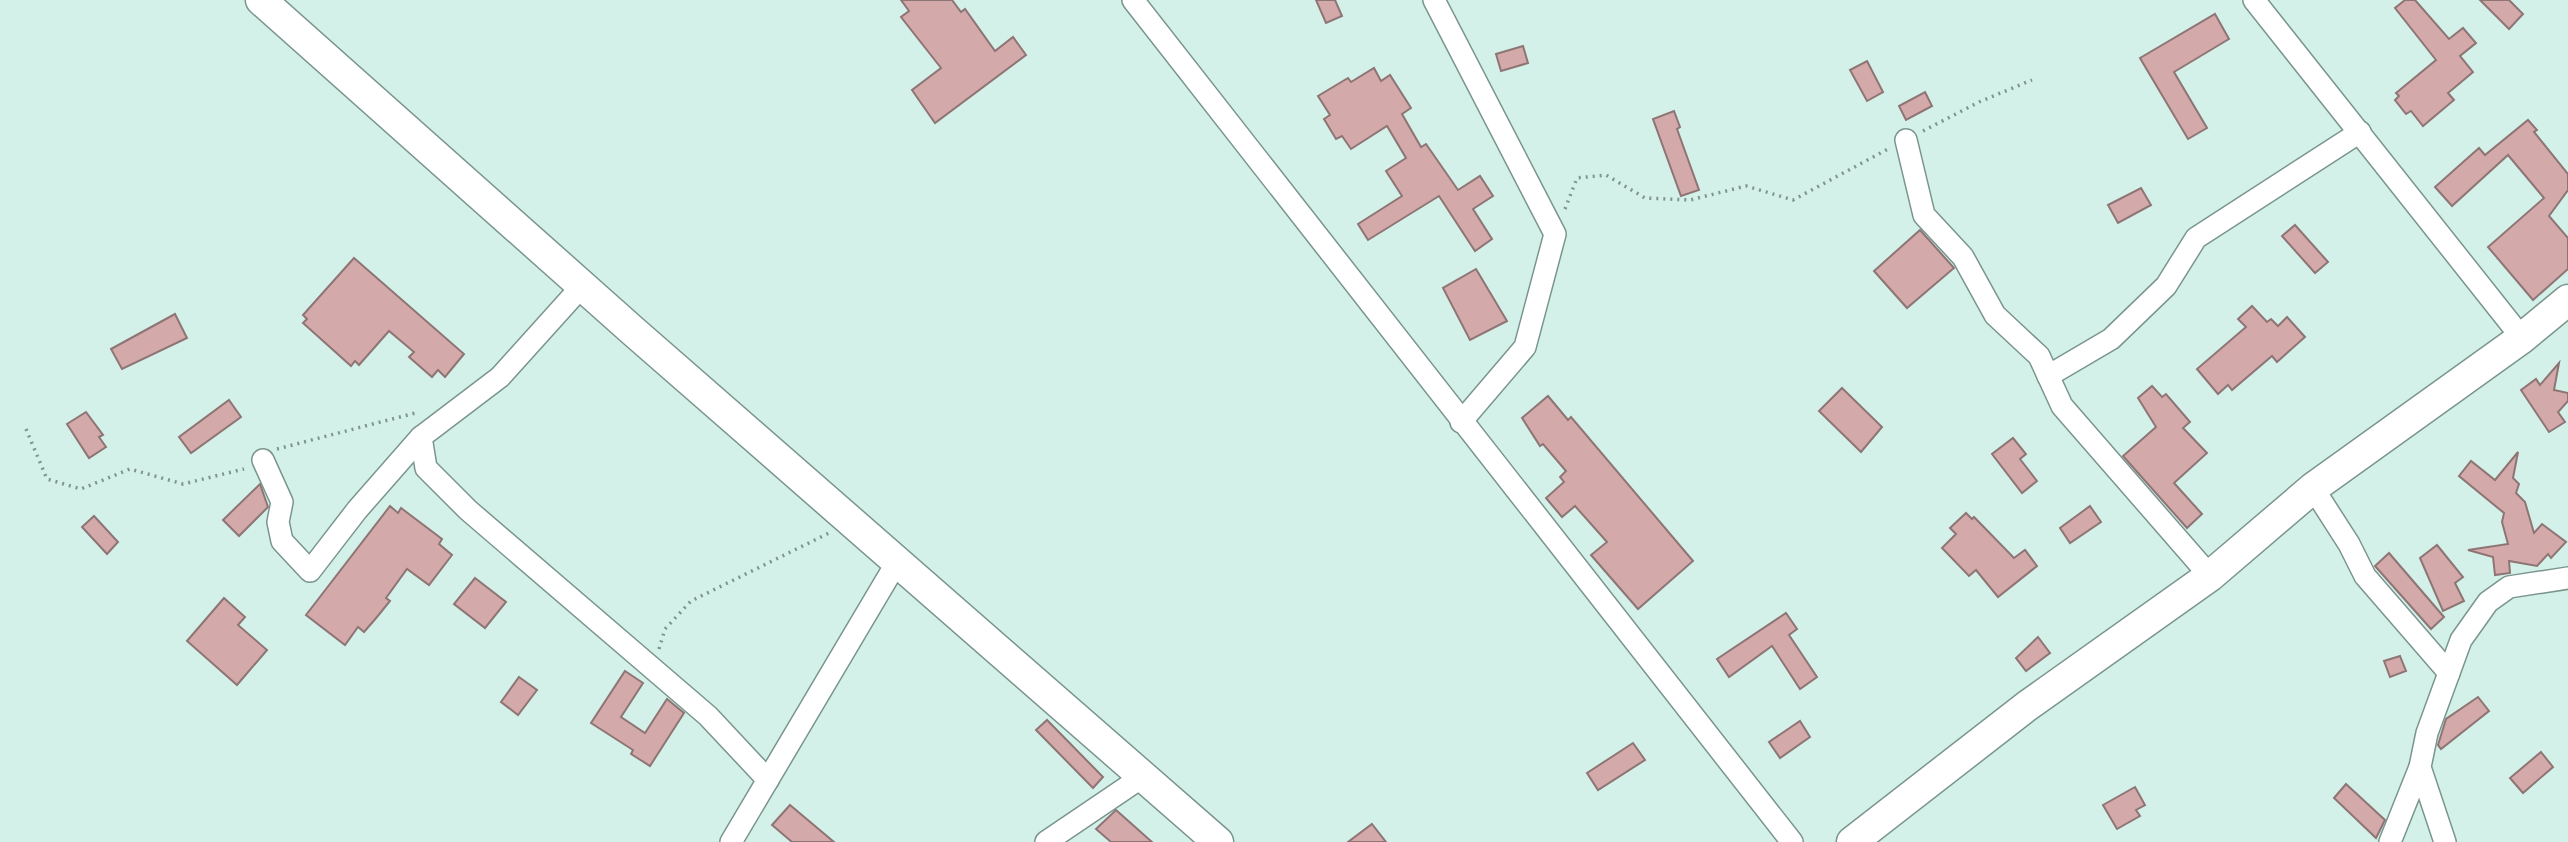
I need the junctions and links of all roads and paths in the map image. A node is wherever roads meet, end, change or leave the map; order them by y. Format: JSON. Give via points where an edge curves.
{"nodes":[{"id":1,"x":261,"y":0,"type":"edge"},
{"id":2,"x":1133,"y":0,"type":"edge"},
{"id":3,"x":1434,"y":0,"type":"edge"},
{"id":4,"x":2254,"y":0,"type":"edge"},
{"id":5,"x":2032,"y":80,"type":"dead end"},
{"id":6,"x":2360,"y":132,"type":"junction"},
{"id":7,"x":1906,"y":140,"type":"junction"},
{"id":8,"x":1555,"y":234,"type":"junction"},
{"id":9,"x":582,"y":286,"type":"junction"},
{"id":10,"x":2568,"y":300,"type":"edge"},
{"id":11,"x":2522,"y":338,"type":"junction"},
{"id":12,"x":2048,"y":376,"type":"junction"},
{"id":13,"x":428,"y":410,"type":"dead end"},
{"id":14,"x":1461,"y":422,"type":"junction"},
{"id":15,"x":26,"y":429,"type":"dead end"},
{"id":16,"x":421,"y":437,"type":"junction"},
{"id":17,"x":262,"y":458,"type":"junction"},
{"id":18,"x":2313,"y":488,"type":"junction"},
{"id":19,"x":850,"y":522,"type":"junction"},
{"id":20,"x":897,"y":562,"type":"junction"},
{"id":21,"x":2210,"y":576,"type":"junction"},
{"id":22,"x":2568,"y":578,"type":"edge"},
{"id":23,"x":654,"y":668,"type":"junction"},
{"id":24,"x":2449,"y":673,"type":"junction"},
{"id":25,"x":2420,"y":767,"type":"junction"},
{"id":26,"x":1142,"y":777,"type":"junction"},
{"id":27,"x":768,"y":780,"type":"junction"},
{"id":28,"x":1866,"y":838,"type":"edge"},
{"id":29,"x":731,"y":842,"type":"edge"},
{"id":30,"x":1046,"y":842,"type":"edge"},
{"id":31,"x":1219,"y":842,"type":"edge"},
{"id":32,"x":1792,"y":842,"type":"edge"},
{"id":33,"x":2390,"y":842,"type":"edge"},
{"id":34,"x":2445,"y":842,"type":"edge"}],
"edges":[{"from":1,"to":9,"type":"main road"},
{"from":2,"to":14,"type":"street"},
{"from":3,"to":8,"type":"street"},
{"from":4,"to":6,"type":"street"},
{"from":5,"to":7,"type":"path"},
{"from":6,"to":11,"type":"street"},
{"from":6,"to":12,"type":"street","via":[[2196,238],[2166,286],[2111,339]]},
{"from":7,"to":8,"type":"path","via":[[1793,200],[1746,186],[1690,200],[1645,198],[1606,175],[1577,178]]},
{"from":7,"to":12,"type":"street","via":[[1924,215],[1963,257],[1995,315],[2039,356]]},
{"from":8,"to":14,"type":"street","via":[[1525,346]]},
{"from":9,"to":16,"type":"street","via":[[500,377]]},
{"from":9,"to":19,"type":"main road"},
{"from":10,"to":11,"type":"main road"},
{"from":11,"to":18,"type":"main road"},
{"from":12,"to":21,"type":"street","via":[[2062,406]]},
{"from":13,"to":17,"type":"path"},
{"from":14,"to":32,"type":"street"},
{"from":15,"to":17,"type":"path","via":[[47,479],[81,489],[130,469],[183,484],[241,472]]},
{"from":16,"to":17,"type":"street","via":[[310,571],[282,541],[278,522],[282,502]]},
{"from":16,"to":23,"type":"street","via":[[426,468],[451,493]]},
{"from":18,"to":21,"type":"main road"},
{"from":18,"to":24,"type":"street","via":[[2365,576]]},
{"from":19,"to":20,"type":"main road"},
{"from":19,"to":23,"type":"path","via":[[691,601],[665,629]]},
{"from":20,"to":26,"type":"main road"},
{"from":20,"to":27,"type":"street"},
{"from":21,"to":28,"type":"main road","via":[[2027,706]]},
{"from":22,"to":24,"type":"street","via":[[2509,587],[2488,602],[2469,624]]},
{"from":23,"to":27,"type":"street","via":[[708,716]]},
{"from":24,"to":25,"type":"street"},
{"from":25,"to":33,"type":"street"},
{"from":25,"to":34,"type":"street"},
{"from":26,"to":30,"type":"street"},
{"from":26,"to":31,"type":"main road"},
{"from":27,"to":29,"type":"street"}]}
